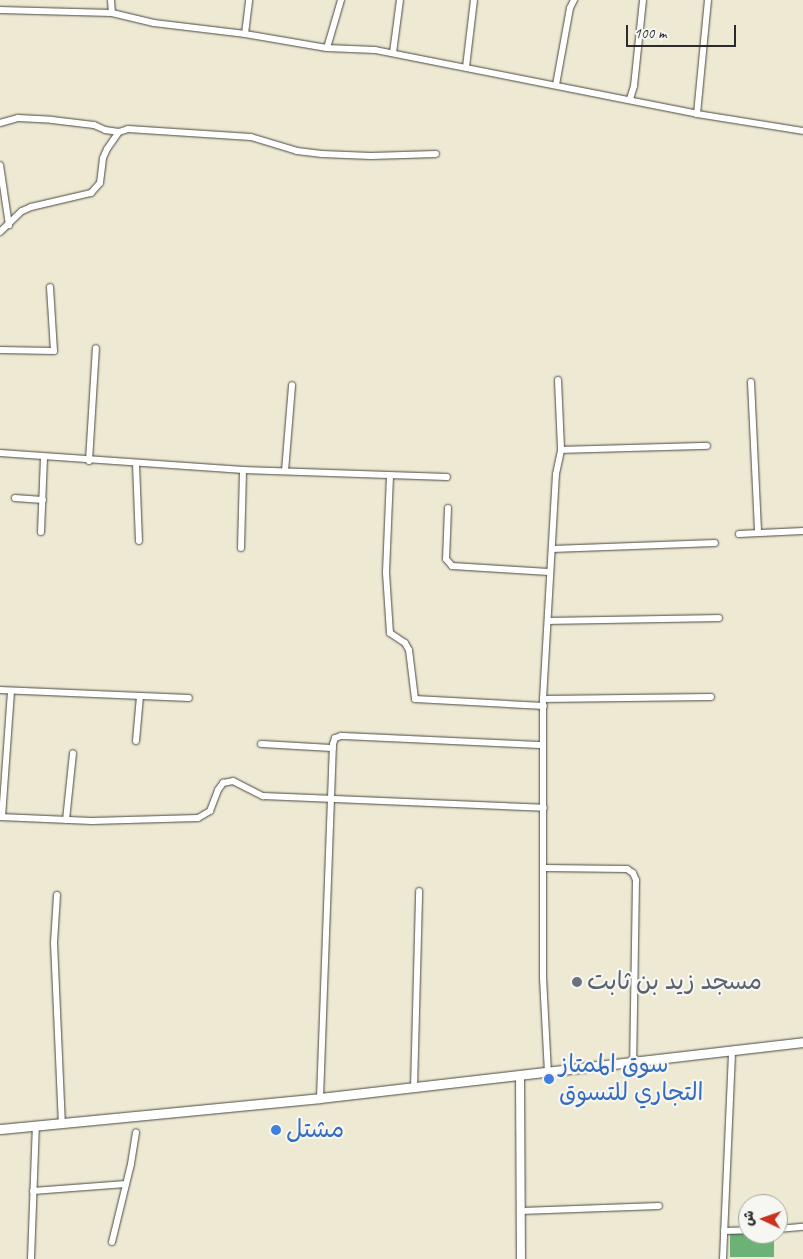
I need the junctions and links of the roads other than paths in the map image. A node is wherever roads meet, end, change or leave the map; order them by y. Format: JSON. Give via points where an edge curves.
{"nodes":[{"id":1,"x":112,"y":0,"type":"edge"},
{"id":2,"x":249,"y":0,"type":"edge"},
{"id":3,"x":341,"y":0,"type":"edge"},
{"id":4,"x":400,"y":0,"type":"edge"},
{"id":5,"x":474,"y":0,"type":"edge"},
{"id":6,"x":574,"y":0,"type":"edge"},
{"id":7,"x":643,"y":0,"type":"edge"},
{"id":8,"x":708,"y":0,"type":"edge"},
{"id":9,"x":0,"y":10,"type":"edge"},
{"id":10,"x":112,"y":13,"type":"junction"},
{"id":11,"x":245,"y":34,"type":"junction"},
{"id":12,"x":327,"y":48,"type":"junction"},
{"id":13,"x":393,"y":54,"type":"junction"},
{"id":14,"x":466,"y":67,"type":"junction"},
{"id":15,"x":556,"y":85,"type":"junction"},
{"id":16,"x":630,"y":100,"type":"junction"},
{"id":17,"x":697,"y":114,"type":"junction"},
{"id":18,"x":0,"y":123,"type":"edge"},
{"id":19,"x":803,"y":131,"type":"edge"},
{"id":20,"x":119,"y":132,"type":"junction"},
{"id":21,"x":436,"y":154,"type":"dead end"},
{"id":22,"x":0,"y":165,"type":"edge"},
{"id":23,"x":9,"y":225,"type":"junction"},
{"id":24,"x":0,"y":232,"type":"edge"},
{"id":25,"x":50,"y":287,"type":"dead end"},
{"id":26,"x":96,"y":348,"type":"dead end"},
{"id":27,"x":0,"y":350,"type":"edge"},
{"id":28,"x":558,"y":380,"type":"dead end"},
{"id":29,"x":750,"y":382,"type":"dead end"},
{"id":30,"x":292,"y":385,"type":"dead end"},
{"id":31,"x":707,"y":446,"type":"dead end"},
{"id":32,"x":561,"y":450,"type":"junction"},
{"id":33,"x":0,"y":453,"type":"edge"},
{"id":34,"x":44,"y":457,"type":"junction"},
{"id":35,"x":89,"y":461,"type":"junction"},
{"id":36,"x":136,"y":464,"type":"junction"},
{"id":37,"x":243,"y":470,"type":"junction"},
{"id":38,"x":285,"y":471,"type":"junction"},
{"id":39,"x":390,"y":476,"type":"junction"},
{"id":40,"x":447,"y":477,"type":"dead end"},
{"id":41,"x":15,"y":498,"type":"dead end"},
{"id":42,"x":43,"y":500,"type":"junction"},
{"id":43,"x":448,"y":508,"type":"dead end"},
{"id":44,"x":803,"y":531,"type":"edge"},
{"id":45,"x":41,"y":532,"type":"dead end"},
{"id":46,"x":739,"y":534,"type":"dead end"},
{"id":47,"x":758,"y":534,"type":"junction"},
{"id":48,"x":139,"y":540,"type":"dead end"},
{"id":49,"x":715,"y":543,"type":"dead end"},
{"id":50,"x":241,"y":548,"type":"dead end"},
{"id":51,"x":552,"y":549,"type":"junction"},
{"id":52,"x":550,"y":572,"type":"junction"},
{"id":53,"x":720,"y":618,"type":"dead end"},
{"id":54,"x":548,"y":621,"type":"junction"},
{"id":55,"x":0,"y":690,"type":"edge"},
{"id":56,"x":12,"y":691,"type":"junction"},
{"id":57,"x":140,"y":696,"type":"junction"},
{"id":58,"x":711,"y":697,"type":"dead end"},
{"id":59,"x":189,"y":698,"type":"dead end"},
{"id":60,"x":543,"y":703,"type":"junction"},
{"id":61,"x":136,"y":741,"type":"dead end"},
{"id":62,"x":261,"y":744,"type":"dead end"},
{"id":63,"x":542,"y":745,"type":"junction"},
{"id":64,"x":333,"y":748,"type":"junction"},
{"id":65,"x":73,"y":753,"type":"dead end"},
{"id":66,"x":332,"y":800,"type":"junction"},
{"id":67,"x":544,"y":808,"type":"junction"},
{"id":68,"x":1,"y":817,"type":"edge"},
{"id":69,"x":66,"y":820,"type":"junction"},
{"id":70,"x":544,"y":868,"type":"junction"},
{"id":71,"x":419,"y":891,"type":"dead end"},
{"id":72,"x":57,"y":895,"type":"dead end"},
{"id":73,"x":803,"y":1042,"type":"edge"},
{"id":74,"x":732,"y":1050,"type":"junction"},
{"id":75,"x":633,"y":1062,"type":"junction"},
{"id":76,"x":548,"y":1073,"type":"junction"},
{"id":77,"x":520,"y":1076,"type":"junction"},
{"id":78,"x":414,"y":1088,"type":"junction"},
{"id":79,"x":320,"y":1098,"type":"junction"},
{"id":80,"x":62,"y":1123,"type":"junction"},
{"id":81,"x":36,"y":1125,"type":"junction"},
{"id":82,"x":0,"y":1129,"type":"edge"},
{"id":83,"x":136,"y":1132,"type":"dead end"},
{"id":84,"x":126,"y":1184,"type":"junction"},
{"id":85,"x":33,"y":1191,"type":"junction"},
{"id":86,"x":659,"y":1206,"type":"dead end"},
{"id":87,"x":521,"y":1210,"type":"junction"},
{"id":88,"x":803,"y":1227,"type":"edge"},
{"id":89,"x":788,"y":1228,"type":"edge"},
{"id":90,"x":738,"y":1230,"type":"edge"},
{"id":91,"x":724,"y":1231,"type":"junction"},
{"id":92,"x":112,"y":1242,"type":"dead end"},
{"id":93,"x":31,"y":1259,"type":"edge"},
{"id":94,"x":521,"y":1259,"type":"edge"},
{"id":95,"x":722,"y":1259,"type":"edge"}],
"edges":[{"from":1,"to":10,"type":"street"},
{"from":2,"to":11,"type":"street"},
{"from":3,"to":12,"type":"street"},
{"from":4,"to":13,"type":"street"},
{"from":5,"to":14,"type":"street"},
{"from":6,"to":15,"type":"street"},
{"from":7,"to":16,"type":"street"},
{"from":8,"to":17,"type":"street"},
{"from":9,"to":10,"type":"street"},
{"from":10,"to":11,"type":"street","via":[[154,23]]},
{"from":11,"to":12,"type":"street"},
{"from":12,"to":13,"type":"street"},
{"from":13,"to":14,"type":"street"},
{"from":14,"to":15,"type":"street"},
{"from":15,"to":16,"type":"street"},
{"from":16,"to":17,"type":"street"},
{"from":17,"to":19,"type":"street"},
{"from":18,"to":20,"type":"street","via":[[18,118],[52,120]]},
{"from":20,"to":21,"type":"street","via":[[146,129],[251,137],[297,151],[322,154]]},
{"from":20,"to":23,"type":"street","via":[[103,158],[100,183],[91,193],[31,207]]},
{"from":22,"to":23,"type":"street"},
{"from":23,"to":24,"type":"street"},
{"from":25,"to":27,"type":"street","via":[[54,351]]},
{"from":26,"to":35,"type":"street"},
{"from":28,"to":32,"type":"street"},
{"from":29,"to":47,"type":"street"},
{"from":30,"to":38,"type":"street"},
{"from":31,"to":32,"type":"street"},
{"from":32,"to":51,"type":"street","via":[[556,474]]},
{"from":33,"to":34,"type":"street"},
{"from":34,"to":35,"type":"street"},
{"from":34,"to":42,"type":"street"},
{"from":35,"to":36,"type":"street"},
{"from":36,"to":37,"type":"street"},
{"from":36,"to":48,"type":"street"},
{"from":37,"to":38,"type":"street"},
{"from":37,"to":50,"type":"street"},
{"from":38,"to":39,"type":"street"},
{"from":39,"to":40,"type":"street"},
{"from":39,"to":60,"type":"street","via":[[386,573],[390,633],[405,643],[409,650],[415,699]]},
{"from":41,"to":42,"type":"street"},
{"from":42,"to":45,"type":"street"},
{"from":43,"to":52,"type":"street","via":[[446,559],[452,566]]},
{"from":44,"to":47,"type":"street"},
{"from":46,"to":47,"type":"street"},
{"from":49,"to":51,"type":"street"},
{"from":51,"to":52,"type":"street"},
{"from":52,"to":54,"type":"street"},
{"from":53,"to":54,"type":"street"},
{"from":54,"to":60,"type":"street"},
{"from":55,"to":56,"type":"street"},
{"from":56,"to":57,"type":"street"},
{"from":56,"to":68,"type":"street"},
{"from":57,"to":59,"type":"street"},
{"from":57,"to":61,"type":"street"},
{"from":58,"to":60,"type":"street"},
{"from":60,"to":63,"type":"street"},
{"from":62,"to":64,"type":"street"},
{"from":63,"to":64,"type":"street","via":[[341,736],[335,738]]},
{"from":63,"to":67,"type":"street"},
{"from":64,"to":66,"type":"street"},
{"from":65,"to":69,"type":"street"},
{"from":66,"to":67,"type":"street"},
{"from":66,"to":69,"type":"street","via":[[263,796],[233,781],[223,783],[210,812],[198,818]]},
{"from":66,"to":79,"type":"street"},
{"from":67,"to":70,"type":"street"},
{"from":68,"to":69,"type":"street"},
{"from":70,"to":75,"type":"street","via":[[627,869],[633,872],[636,880]]},
{"from":70,"to":76,"type":"street","via":[[543,977]]},
{"from":71,"to":78,"type":"street"},
{"from":72,"to":80,"type":"street","via":[[54,943]]},
{"from":73,"to":74,"type":"main road"},
{"from":74,"to":75,"type":"main road"},
{"from":74,"to":91,"type":"street"},
{"from":75,"to":76,"type":"main road"},
{"from":76,"to":77,"type":"main road"},
{"from":77,"to":78,"type":"main road"},
{"from":77,"to":87,"type":"street"},
{"from":78,"to":79,"type":"main road"},
{"from":79,"to":80,"type":"main road"},
{"from":80,"to":81,"type":"main road"},
{"from":81,"to":82,"type":"main road"},
{"from":81,"to":85,"type":"street"},
{"from":83,"to":84,"type":"street"},
{"from":84,"to":85,"type":"street"},
{"from":84,"to":92,"type":"street"},
{"from":85,"to":93,"type":"street"},
{"from":86,"to":87,"type":"street"},
{"from":87,"to":94,"type":"street"},
{"from":88,"to":89,"type":"street"},
{"from":90,"to":91,"type":"street"},
{"from":91,"to":95,"type":"street"}]}
